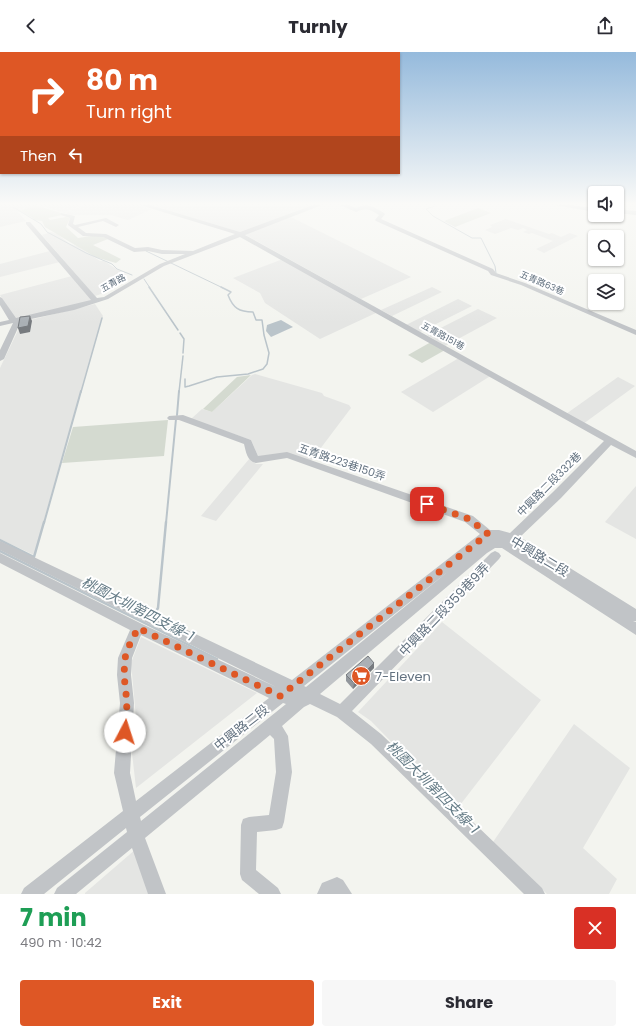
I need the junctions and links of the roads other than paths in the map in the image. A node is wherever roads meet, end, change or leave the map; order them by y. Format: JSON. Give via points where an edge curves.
{"nodes":[{"id":1,"x":47,"y":244,"type":"edge"},
{"id":2,"x":123,"y":244,"type":"edge"},
{"id":3,"x":214,"y":244,"type":"edge"},
{"id":4,"x":258,"y":244,"type":"edge"},
{"id":5,"x":433,"y":244,"type":"edge"},
{"id":6,"x":194,"y":252,"type":"junction"},
{"id":7,"x":0,"y":299,"type":"edge"},
{"id":8,"x":96,"y":301,"type":"junction"},
{"id":9,"x":16,"y":321,"type":"junction"},
{"id":10,"x":0,"y":324,"type":"edge"},
{"id":11,"x":636,"y":333,"type":"edge"},
{"id":12,"x":0,"y":359,"type":"edge"},
{"id":13,"x":172,"y":418,"type":"dead end"},
{"id":14,"x":610,"y":440,"type":"junction"},
{"id":15,"x":636,"y":455,"type":"edge"},
{"id":16,"x":488,"y":534,"type":"junction"},
{"id":17,"x":509,"y":541,"type":"junction"},
{"id":18,"x":0,"y":545,"type":"edge"},
{"id":19,"x":495,"y":556,"type":"dead end"},
{"id":20,"x":0,"y":558,"type":"edge"},
{"id":21,"x":636,"y":616,"type":"edge"},
{"id":22,"x":138,"y":628,"type":"junction"},
{"id":23,"x":636,"y":629,"type":"edge"},
{"id":24,"x":285,"y":692,"type":"junction"},
{"id":25,"x":307,"y":698,"type":"junction"},
{"id":26,"x":342,"y":712,"type":"junction"},
{"id":27,"x":274,"y":723,"type":"junction"},
{"id":28,"x":132,"y":814,"type":"junction"},
{"id":29,"x":136,"y":835,"type":"junction"},
{"id":30,"x":30,"y":894,"type":"edge"},
{"id":31,"x":63,"y":894,"type":"edge"},
{"id":32,"x":157,"y":894,"type":"edge"},
{"id":33,"x":272,"y":894,"type":"edge"},
{"id":34,"x":326,"y":894,"type":"edge"},
{"id":35,"x":343,"y":894,"type":"edge"},
{"id":36,"x":536,"y":894,"type":"edge"}],
"edges":[{"from":1,"to":8,"type":"street"},
{"from":2,"to":6,"type":"street","via":[[134,250]]},
{"from":3,"to":6,"type":"street","name":"五青路"},
{"from":4,"to":14,"type":"street","name":"五青路151巷"},
{"from":5,"to":11,"type":"street","name":"五青路63巷","via":[[491,270],[492,274],[523,284]]},
{"from":6,"to":8,"type":"street","name":"五青路","via":[[162,265],[114,294]]},
{"from":7,"to":9,"type":"street"},
{"from":8,"to":9,"type":"street","name":"五青路"},
{"from":9,"to":10,"type":"street","name":"五青路"},
{"from":9,"to":12,"type":"street"},
{"from":13,"to":16,"type":"street","name":"五青路223巷150弄","via":[[180,418],[248,442],[256,460],[287,456],[469,519]]},
{"from":14,"to":15,"type":"street","name":"五青路151巷"},
{"from":14,"to":17,"type":"street","name":"中興路二段332巷"},
{"from":16,"to":17,"type":"street","name":"中興路二段","via":[[499,534]]},
{"from":16,"to":24,"type":"street","name":"中興路二段"},
{"from":17,"to":21,"type":"street","name":"中興路二段"},
{"from":17,"to":23,"type":"street","name":"中興路二段"},
{"from":17,"to":25,"type":"street","name":"中興路二段","via":[[494,544],[483,550]]},
{"from":18,"to":24,"type":"street"},
{"from":19,"to":26,"type":"street","name":"中興路二段359巷9弄"},
{"from":20,"to":22,"type":"street"},
{"from":22,"to":24,"type":"street"},
{"from":22,"to":28,"type":"street","via":[[128,648],[124,675],[127,703],[122,773]]},
{"from":24,"to":25,"type":"street"},
{"from":24,"to":28,"type":"street","name":"中興路二段"},
{"from":25,"to":26,"type":"street"},
{"from":25,"to":27,"type":"street","name":"中興路二段"},
{"from":26,"to":36,"type":"street","via":[[376,739]]},
{"from":27,"to":29,"type":"street","name":"中興路二段"},
{"from":27,"to":33,"type":"street","via":[[276,731],[281,736],[284,772],[276,822],[249,825],[248,874]]},
{"from":28,"to":29,"type":"street"},
{"from":28,"to":30,"type":"street","name":"中興路二段"},
{"from":29,"to":31,"type":"street","name":"中興路二段"},
{"from":29,"to":32,"type":"street"},
{"from":34,"to":35,"type":"street","via":[[328,890],[337,886]]}]}
